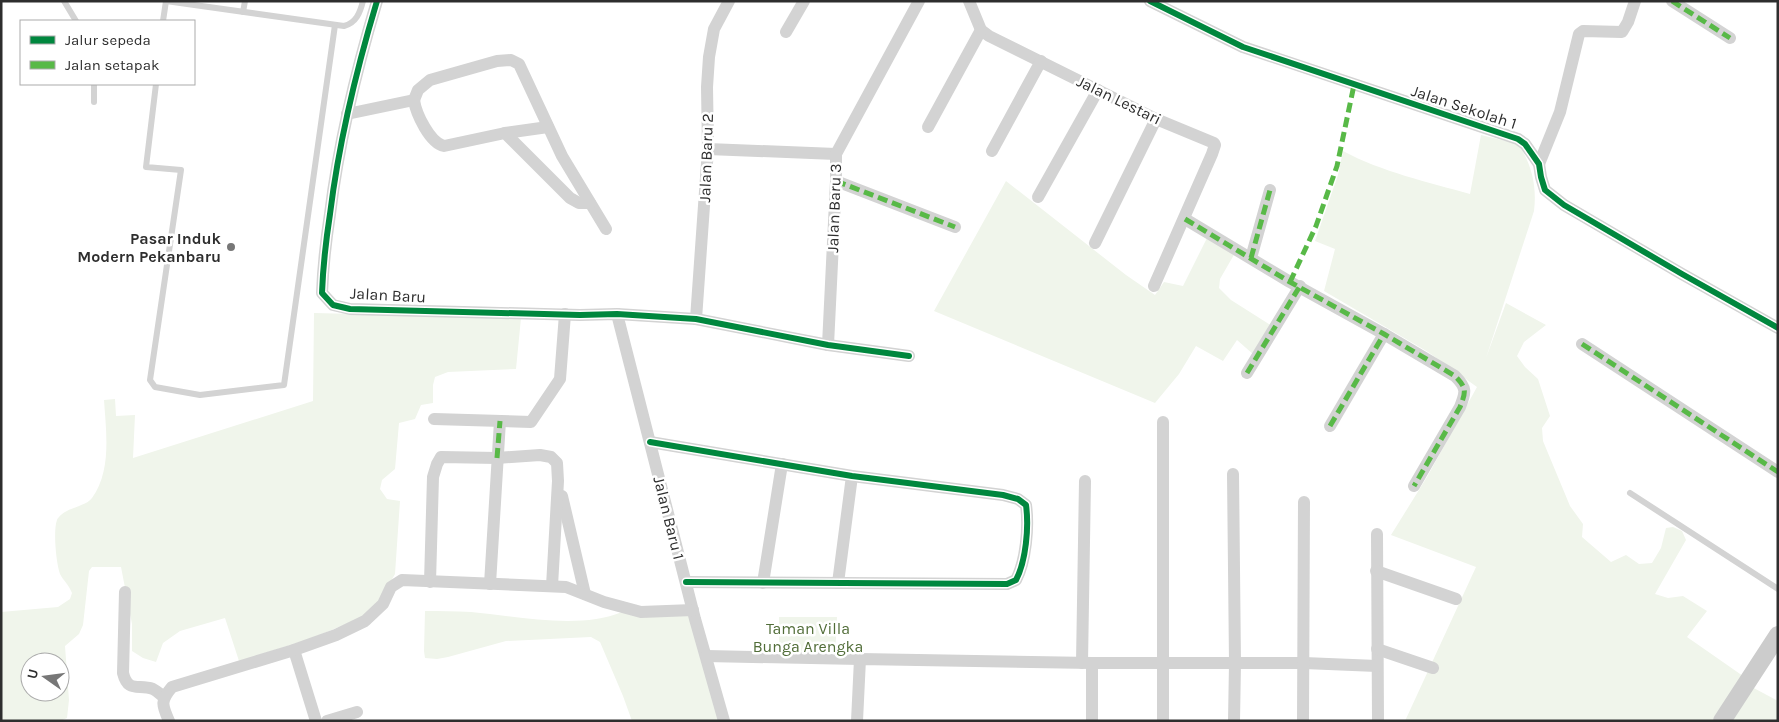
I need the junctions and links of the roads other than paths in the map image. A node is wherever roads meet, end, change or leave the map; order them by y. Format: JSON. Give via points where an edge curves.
{"nodes":[{"id":1,"x":64,"y":1,"type":"edge"},
{"id":2,"x":166,"y":1,"type":"edge"},
{"id":3,"x":245,"y":1,"type":"edge"},
{"id":4,"x":363,"y":1,"type":"edge"},
{"id":5,"x":377,"y":1,"type":"edge"},
{"id":6,"x":729,"y":1,"type":"edge"},
{"id":7,"x":804,"y":1,"type":"edge"},
{"id":8,"x":918,"y":1,"type":"edge"},
{"id":9,"x":969,"y":1,"type":"edge"},
{"id":10,"x":1150,"y":1,"type":"edge"},
{"id":11,"x":1635,"y":1,"type":"edge"},
{"id":12,"x":1672,"y":1,"type":"edge"},
{"id":13,"x":244,"y":12,"type":"junction"},
{"id":14,"x":75,"y":20,"type":"edge"},
{"id":15,"x":163,"y":20,"type":"edge"},
{"id":16,"x":334,"y":25,"type":"junction"},
{"id":17,"x":981,"y":30,"type":"junction"},
{"id":18,"x":786,"y":32,"type":"dead end"},
{"id":19,"x":1730,"y":38,"type":"dead end"},
{"id":20,"x":1041,"y":61,"type":"junction"},
{"id":21,"x":94,"y":85,"type":"edge"},
{"id":22,"x":156,"y":85,"type":"edge"},
{"id":23,"x":1098,"y":90,"type":"junction"},
{"id":24,"x":414,"y":100,"type":"junction"},
{"id":25,"x":94,"y":102,"type":"dead end"},
{"id":26,"x":347,"y":114,"type":"junction"},
{"id":27,"x":1156,"y":119,"type":"junction"},
{"id":28,"x":548,"y":127,"type":"junction"},
{"id":29,"x":928,"y":127,"type":"dead end"},
{"id":30,"x":505,"y":133,"type":"junction"},
{"id":31,"x":708,"y":149,"type":"junction"},
{"id":32,"x":992,"y":151,"type":"dead end"},
{"id":33,"x":836,"y":154,"type":"junction"},
{"id":34,"x":1539,"y":164,"type":"junction"},
{"id":35,"x":836,"y":180,"type":"junction"},
{"id":36,"x":1270,"y":190,"type":"dead end"},
{"id":37,"x":1038,"y":197,"type":"dead end"},
{"id":38,"x":590,"y":203,"type":"junction"},
{"id":39,"x":1184,"y":219,"type":"junction"},
{"id":40,"x":955,"y":227,"type":"dead end"},
{"id":41,"x":606,"y":229,"type":"dead end"},
{"id":42,"x":1095,"y":243,"type":"dead end"},
{"id":43,"x":1251,"y":258,"type":"junction"},
{"id":44,"x":1154,"y":286,"type":"dead end"},
{"id":45,"x":1300,"y":286,"type":"junction"},
{"id":46,"x":566,"y":314,"type":"junction"},
{"id":47,"x":617,"y":314,"type":"junction"},
{"id":48,"x":696,"y":319,"type":"junction"},
{"id":49,"x":1778,"y":328,"type":"edge"},
{"id":50,"x":1384,"y":334,"type":"junction"},
{"id":51,"x":1582,"y":344,"type":"dead end"},
{"id":52,"x":828,"y":345,"type":"junction"},
{"id":53,"x":909,"y":356,"type":"dead end"},
{"id":54,"x":1247,"y":373,"type":"dead end"},
{"id":55,"x":434,"y":418,"type":"dead end"},
{"id":56,"x":500,"y":421,"type":"junction"},
{"id":57,"x":1163,"y":422,"type":"dead end"},
{"id":58,"x":1330,"y":426,"type":"dead end"},
{"id":59,"x":650,"y":442,"type":"junction"},
{"id":60,"x":498,"y":458,"type":"junction"},
{"id":61,"x":782,"y":464,"type":"junction"},
{"id":62,"x":1778,"y":472,"type":"edge"},
{"id":63,"x":1233,"y":474,"type":"dead end"},
{"id":64,"x":852,"y":476,"type":"junction"},
{"id":65,"x":558,"y":481,"type":"junction"},
{"id":66,"x":1085,"y":481,"type":"dead end"},
{"id":67,"x":1414,"y":486,"type":"dead end"},
{"id":68,"x":1630,"y":493,"type":"dead end"},
{"id":69,"x":1304,"y":502,"type":"dead end"},
{"id":70,"x":1376,"y":534,"type":"dead end"},
{"id":71,"x":1376,"y":571,"type":"junction"},
{"id":72,"x":430,"y":582,"type":"junction"},
{"id":73,"x":686,"y":582,"type":"junction"},
{"id":74,"x":764,"y":582,"type":"junction"},
{"id":75,"x":838,"y":583,"type":"junction"},
{"id":76,"x":490,"y":584,"type":"junction"},
{"id":77,"x":552,"y":586,"type":"junction"},
{"id":78,"x":1778,"y":589,"type":"edge"},
{"id":79,"x":125,"y":592,"type":"dead end"},
{"id":80,"x":585,"y":594,"type":"junction"},
{"id":81,"x":1456,"y":599,"type":"dead end"},
{"id":82,"x":693,"y":610,"type":"junction"},
{"id":83,"x":1778,"y":635,"type":"edge"},
{"id":84,"x":1377,"y":649,"type":"junction"},
{"id":85,"x":294,"y":650,"type":"junction"},
{"id":86,"x":706,"y":656,"type":"junction"},
{"id":87,"x":860,"y":659,"type":"junction"},
{"id":88,"x":1087,"y":663,"type":"junction"},
{"id":89,"x":1235,"y":663,"type":"junction"},
{"id":90,"x":1304,"y":663,"type":"junction"},
{"id":91,"x":1164,"y":664,"type":"junction"},
{"id":92,"x":1377,"y":666,"type":"junction"},
{"id":93,"x":1433,"y":668,"type":"dead end"},
{"id":94,"x":164,"y":697,"type":"junction"},
{"id":95,"x":357,"y":712,"type":"dead end"},
{"id":96,"x":169,"y":721,"type":"edge"},
{"id":97,"x":316,"y":721,"type":"edge"},
{"id":98,"x":327,"y":721,"type":"edge"},
{"id":99,"x":724,"y":721,"type":"edge"},
{"id":100,"x":857,"y":721,"type":"edge"},
{"id":101,"x":1092,"y":721,"type":"edge"},
{"id":102,"x":1163,"y":721,"type":"edge"},
{"id":103,"x":1234,"y":721,"type":"edge"},
{"id":104,"x":1303,"y":721,"type":"edge"},
{"id":105,"x":1378,"y":721,"type":"edge"},
{"id":106,"x":1722,"y":721,"type":"edge"}],
"edges":[{"from":1,"to":14,"type":"lane"},
{"from":2,"to":13,"type":"lane"},
{"from":2,"to":15,"type":"lane"},
{"from":3,"to":13,"type":"lane"},
{"from":4,"to":16,"type":"lane","via":[[354,21],[349,25]]},
{"from":5,"to":26,"type":"street","name":"Jalan Baru","via":[[359,59]]},
{"from":6,"to":31,"type":"street","name":"Jalan Baru 2","via":[[714,29],[709,57]]},
{"from":7,"to":18,"type":"street"},
{"from":8,"to":33,"type":"street","name":"Jalan Baru 3"},
{"from":9,"to":17,"type":"street"},
{"from":10,"to":34,"type":"street","name":"Jalan Sekolah 1","via":[[1243,47],[1518,139]]},
{"from":11,"to":34,"type":"street","via":[[1622,32],[1583,31],[1579,34],[1560,112]]},
{"from":12,"to":19,"type":"street"},
{"from":13,"to":16,"type":"lane"},
{"from":16,"to":22,"type":"lane","via":[[284,384],[200,395],[155,387],[150,380],[181,170],[146,167]]},
{"from":17,"to":20,"type":"street","name":"Jalan Lestari"},
{"from":17,"to":29,"type":"street"},
{"from":20,"to":23,"type":"street","name":"Jalan Lestari"},
{"from":20,"to":32,"type":"street"},
{"from":21,"to":25,"type":"lane"},
{"from":23,"to":27,"type":"street","name":"Jalan Lestari"},
{"from":23,"to":37,"type":"street"},
{"from":24,"to":26,"type":"street"},
{"from":24,"to":28,"type":"street","via":[[418,90],[430,80],[491,62],[511,60],[519,64]]},
{"from":24,"to":30,"type":"street","via":[[416,112],[438,145]]},
{"from":26,"to":46,"type":"street","name":"Jalan Baru","via":[[323,269],[322,293],[333,305],[350,309]]},
{"from":27,"to":39,"type":"street","name":"Jalan Lestari","via":[[1215,145]]},
{"from":27,"to":42,"type":"street"},
{"from":28,"to":30,"type":"street"},
{"from":28,"to":38,"type":"street"},
{"from":30,"to":38,"type":"street","via":[[570,198]]},
{"from":31,"to":33,"type":"street"},
{"from":31,"to":48,"type":"street","name":"Jalan Baru 2"},
{"from":33,"to":35,"type":"street","name":"Jalan Baru 3"},
{"from":34,"to":49,"type":"street","name":"Jalan Sekolah 1","via":[[1545,190],[1564,205]]},
{"from":35,"to":40,"type":"street"},
{"from":35,"to":52,"type":"street","name":"Jalan Baru 3"},
{"from":36,"to":43,"type":"street"},
{"from":38,"to":41,"type":"street"},
{"from":39,"to":43,"type":"street"},
{"from":39,"to":44,"type":"street"},
{"from":43,"to":45,"type":"street"},
{"from":45,"to":50,"type":"street"},
{"from":45,"to":54,"type":"street"},
{"from":46,"to":47,"type":"street","name":"Jalan Baru"},
{"from":46,"to":56,"type":"street","via":[[560,380],[531,422]]},
{"from":47,"to":48,"type":"street","name":"Jalan Baru"},
{"from":47,"to":59,"type":"street","name":"Jalan Baru 1"},
{"from":48,"to":52,"type":"street","name":"Jalan Baru"},
{"from":50,"to":58,"type":"street"},
{"from":50,"to":67,"type":"street","via":[[1455,376],[1463,385],[1465,394]]},
{"from":51,"to":62,"type":"street"},
{"from":52,"to":53,"type":"street","name":"Jalan Baru"},
{"from":55,"to":56,"type":"street"},
{"from":56,"to":60,"type":"street"},
{"from":57,"to":91,"type":"street"},
{"from":59,"to":61,"type":"street"},
{"from":59,"to":73,"type":"street","name":"Jalan Baru 1"},
{"from":60,"to":65,"type":"street","via":[[551,457],[557,463]]},
{"from":60,"to":72,"type":"street","via":[[441,457],[437,464]]},
{"from":60,"to":76,"type":"street"},
{"from":61,"to":64,"type":"street"},
{"from":61,"to":74,"type":"street"},
{"from":63,"to":89,"type":"street"},
{"from":64,"to":75,"type":"street"},
{"from":64,"to":75,"type":"street","via":[[1018,499],[1026,505],[1028,515],[1024,559],[1016,580],[1007,584]]},
{"from":65,"to":77,"type":"street"},
{"from":65,"to":80,"type":"street"},
{"from":66,"to":88,"type":"street"},
{"from":68,"to":78,"type":"lane"},
{"from":69,"to":90,"type":"street"},
{"from":70,"to":71,"type":"street"},
{"from":71,"to":81,"type":"street"},
{"from":71,"to":84,"type":"street"},
{"from":72,"to":76,"type":"street"},
{"from":72,"to":85,"type":"street","via":[[402,580],[392,587],[383,604],[365,621]]},
{"from":73,"to":74,"type":"street"},
{"from":73,"to":82,"type":"street","name":"Jalan Baru 1"},
{"from":74,"to":75,"type":"street"},
{"from":76,"to":77,"type":"street"},
{"from":77,"to":80,"type":"street"},
{"from":79,"to":94,"type":"street","via":[[122,673],[125,681],[133,687],[156,690]]},
{"from":80,"to":82,"type":"street","via":[[641,612]]},
{"from":82,"to":86,"type":"street","name":"Jalan Baru 1"},
{"from":83,"to":106,"type":"street"},
{"from":84,"to":92,"type":"street"},
{"from":84,"to":93,"type":"street"},
{"from":85,"to":94,"type":"street","via":[[172,687]]},
{"from":85,"to":97,"type":"street"},
{"from":86,"to":87,"type":"street"},
{"from":86,"to":99,"type":"street","name":"Jalan Baru 1"},
{"from":87,"to":88,"type":"street"},
{"from":87,"to":100,"type":"street"},
{"from":88,"to":91,"type":"street"},
{"from":88,"to":101,"type":"street"},
{"from":89,"to":90,"type":"street"},
{"from":89,"to":91,"type":"street"},
{"from":89,"to":103,"type":"street"},
{"from":90,"to":92,"type":"street"},
{"from":90,"to":104,"type":"street"},
{"from":91,"to":102,"type":"street"},
{"from":92,"to":105,"type":"street"},
{"from":94,"to":96,"type":"street","via":[[162,706]]},
{"from":95,"to":98,"type":"street"}]}
